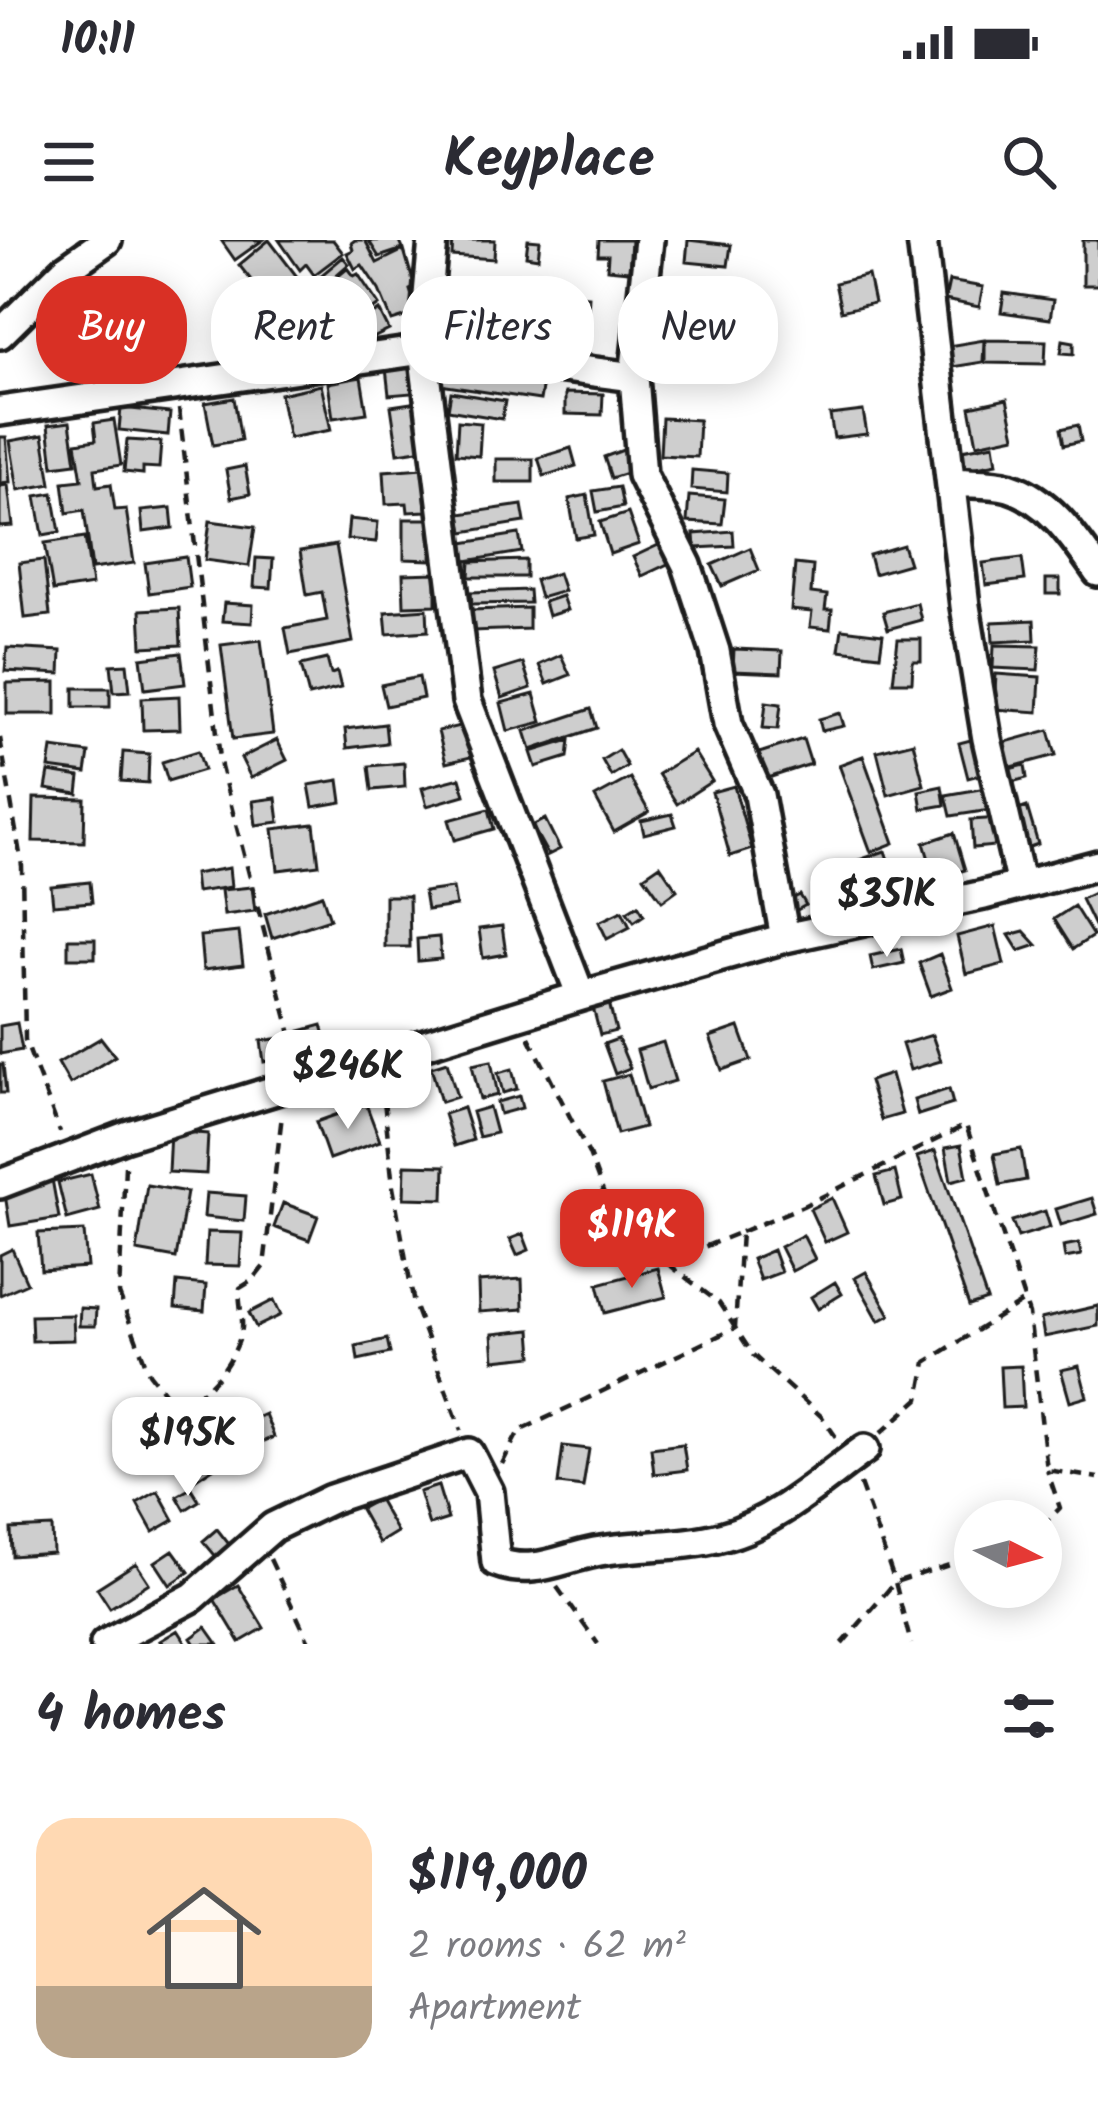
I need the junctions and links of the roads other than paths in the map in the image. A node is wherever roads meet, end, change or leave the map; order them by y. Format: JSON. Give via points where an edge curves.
{"nodes":[{"id":1,"x":106,"y":240,"type":"edge"},
{"id":2,"x":433,"y":240,"type":"edge"},
{"id":3,"x":649,"y":240,"type":"edge"},
{"id":4,"x":922,"y":240,"type":"edge"},
{"id":5,"x":430,"y":276,"type":"edge"},
{"id":6,"x":645,"y":276,"type":"edge"},
{"id":7,"x":0,"y":334,"type":"edge"},
{"id":8,"x":401,"y":353,"type":"edge"},
{"id":9,"x":427,"y":384,"type":"edge"},
{"id":10,"x":635,"y":384,"type":"edge"},
{"id":11,"x":0,"y":410,"type":"edge"},
{"id":12,"x":951,"y":482,"type":"junction"},
{"id":13,"x":1098,"y":572,"type":"edge"},
{"id":14,"x":1098,"y":866,"type":"edge"},
{"id":15,"x":1022,"y":885,"type":"junction"},
{"id":16,"x":785,"y":938,"type":"junction"},
{"id":17,"x":581,"y":996,"type":"junction"},
{"id":18,"x":0,"y":1184,"type":"edge"},
{"id":19,"x":858,"y":1454,"type":"road end"},
{"id":20,"x":105,"y":1644,"type":"edge"}],
"edges":[{"from":1,"to":7,"type":"street"},
{"from":2,"to":5,"type":"street"},
{"from":3,"to":6,"type":"street"},
{"from":4,"to":12,"type":"street"},
{"from":8,"to":11,"type":"street"},
{"from":9,"to":17,"type":"street","via":[[467,701]]},
{"from":10,"to":16,"type":"street","via":[[642,475],[687,565],[715,651],[728,724],[759,795]]},
{"from":12,"to":13,"type":"street","via":[[1006,486],[1040,502]]},
{"from":12,"to":15,"type":"street","via":[[987,740]]},
{"from":14,"to":15,"type":"street"},
{"from":15,"to":16,"type":"street"},
{"from":16,"to":17,"type":"street"},
{"from":17,"to":18,"type":"street","via":[[126,1136]]},
{"from":19,"to":20,"type":"street","via":[[777,1513],[724,1536],[512,1568],[496,1562],[489,1492],[470,1453],[331,1499],[274,1527],[193,1597]]}]}
